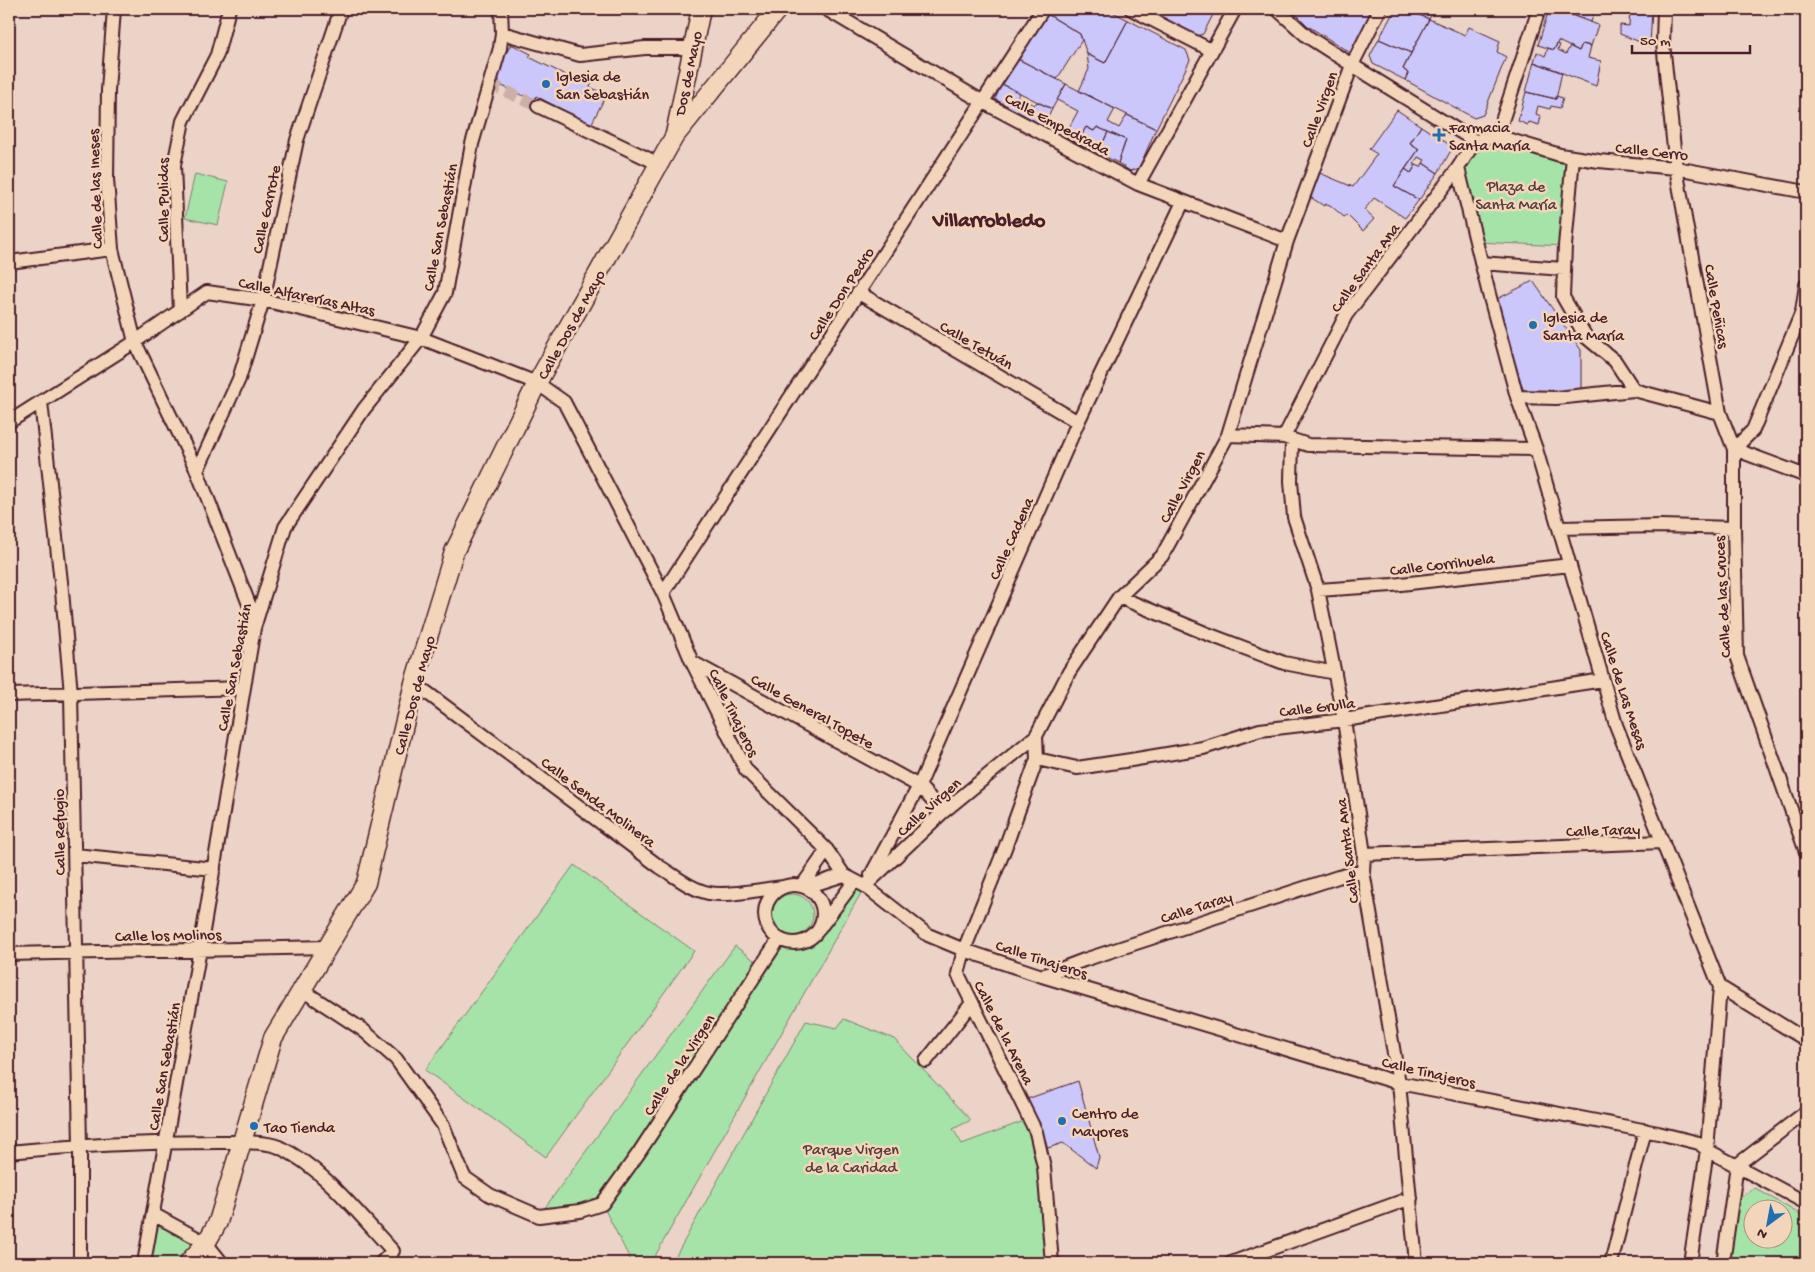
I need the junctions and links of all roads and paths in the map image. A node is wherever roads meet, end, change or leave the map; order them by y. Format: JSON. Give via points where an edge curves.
{"nodes":[{"id":1,"x":114,"y":9,"type":"edge"},
{"id":2,"x":229,"y":9,"type":"edge"},
{"id":3,"x":341,"y":9,"type":"edge"},
{"id":4,"x":501,"y":9,"type":"edge"},
{"id":5,"x":701,"y":9,"type":"edge"},
{"id":6,"x":778,"y":9,"type":"edge"},
{"id":7,"x":826,"y":9,"type":"edge"},
{"id":8,"x":1043,"y":9,"type":"edge"},
{"id":9,"x":1131,"y":9,"type":"edge"},
{"id":10,"x":1235,"y":9,"type":"edge"},
{"id":11,"x":1277,"y":9,"type":"edge"},
{"id":12,"x":1380,"y":9,"type":"edge"},
{"id":13,"x":1539,"y":9,"type":"edge"},
{"id":14,"x":1664,"y":9,"type":"edge"},
{"id":15,"x":502,"y":33,"type":"junction"},
{"id":16,"x":692,"y":48,"type":"junction"},
{"id":17,"x":1211,"y":50,"type":"junction"},
{"id":18,"x":1352,"y":65,"type":"junction"},
{"id":19,"x":984,"y":102,"type":"junction"},
{"id":20,"x":538,"y":106,"type":"tunnel mouth"},
{"id":21,"x":1497,"y":136,"type":"junction"},
{"id":22,"x":674,"y":137,"type":"junction"},
{"id":23,"x":1475,"y":141,"type":"junction"},
{"id":24,"x":1573,"y":157,"type":"junction"},
{"id":25,"x":659,"y":164,"type":"junction"},
{"id":26,"x":1458,"y":168,"type":"junction"},
{"id":27,"x":1676,"y":168,"type":"junction"},
{"id":28,"x":1138,"y":184,"type":"junction"},
{"id":29,"x":1806,"y":192,"type":"edge"},
{"id":30,"x":1183,"y":202,"type":"junction"},
{"id":31,"x":1287,"y":241,"type":"junction"},
{"id":32,"x":112,"y":249,"type":"junction"},
{"id":33,"x":9,"y":262,"type":"edge"},
{"id":34,"x":1481,"y":263,"type":"junction"},
{"id":35,"x":1564,"y":269,"type":"junction"},
{"id":36,"x":1806,"y":285,"type":"edge"},
{"id":37,"x":859,"y":293,"type":"junction"},
{"id":38,"x":262,"y":300,"type":"junction"},
{"id":39,"x":180,"y":311,"type":"junction"},
{"id":40,"x":421,"y":338,"type":"junction"},
{"id":41,"x":135,"y":342,"type":"junction"},
{"id":42,"x":537,"y":383,"type":"junction"},
{"id":43,"x":1634,"y":390,"type":"junction"},
{"id":44,"x":1517,"y":397,"type":"junction"},
{"id":45,"x":41,"y":402,"type":"junction"},
{"id":46,"x":1720,"y":414,"type":"junction"},
{"id":47,"x":9,"y":422,"type":"edge"},
{"id":48,"x":1078,"y":422,"type":"junction"},
{"id":49,"x":1228,"y":435,"type":"junction"},
{"id":50,"x":1288,"y":438,"type":"junction"},
{"id":51,"x":1536,"y":449,"type":"junction"},
{"id":52,"x":1734,"y":449,"type":"junction"},
{"id":53,"x":197,"y":470,"type":"junction"},
{"id":54,"x":1806,"y":476,"type":"edge"},
{"id":55,"x":1559,"y":528,"type":"junction"},
{"id":56,"x":1734,"y":528,"type":"junction"},
{"id":57,"x":1570,"y":565,"type":"junction"},
{"id":58,"x":1318,"y":590,"type":"junction"},
{"id":59,"x":663,"y":593,"type":"junction"},
{"id":60,"x":1119,"y":597,"type":"junction"},
{"id":61,"x":256,"y":622,"type":"junction"},
{"id":62,"x":692,"y":662,"type":"junction"},
{"id":63,"x":1334,"y":672,"type":"junction"},
{"id":64,"x":1603,"y":680,"type":"junction"},
{"id":65,"x":414,"y":683,"type":"junction"},
{"id":66,"x":244,"y":688,"type":"junction"},
{"id":67,"x":72,"y":694,"type":"junction"},
{"id":68,"x":9,"y":695,"type":"edge"},
{"id":69,"x":1344,"y":720,"type":"junction"},
{"id":70,"x":1036,"y":736,"type":"junction"},
{"id":71,"x":1037,"y":759,"type":"junction"},
{"id":72,"x":919,"y":786,"type":"junction"},
{"id":73,"x":943,"y":812,"type":"junction"},
{"id":74,"x":1663,"y":842,"type":"junction"},
{"id":75,"x":827,"y":850,"type":"junction"},
{"id":76,"x":1806,"y":852,"type":"edge"},
{"id":77,"x":75,"y":854,"type":"junction"},
{"id":78,"x":1364,"y":854,"type":"junction"},
{"id":79,"x":214,"y":869,"type":"junction"},
{"id":80,"x":1363,"y":871,"type":"junction"},
{"id":81,"x":855,"y":881,"type":"junction"},
{"id":82,"x":804,"y":886,"type":"junction"},
{"id":83,"x":784,"y":887,"type":"junction"},
{"id":84,"x":821,"y":927,"type":"junction"},
{"id":85,"x":779,"y":939,"type":"junction"},
{"id":86,"x":328,"y":947,"type":"junction"},
{"id":87,"x":200,"y":949,"type":"junction"},
{"id":88,"x":964,"y":950,"type":"junction"},
{"id":89,"x":76,"y":952,"type":"junction"},
{"id":90,"x":9,"y":954,"type":"edge"},
{"id":91,"x":1042,"y":976,"type":"junction"},
{"id":92,"x":1720,"y":986,"type":"junction"},
{"id":93,"x":302,"y":990,"type":"junction"},
{"id":94,"x":972,"y":1003,"type":"junction"},
{"id":95,"x":1806,"y":1040,"type":"edge"},
{"id":96,"x":926,"y":1061,"type":"dead end"},
{"id":97,"x":1399,"y":1083,"type":"junction"},
{"id":98,"x":1806,"y":1112,"type":"edge"},
{"id":99,"x":1645,"y":1130,"type":"junction"},
{"id":100,"x":166,"y":1142,"type":"junction"},
{"id":101,"x":242,"y":1142,"type":"junction"},
{"id":102,"x":80,"y":1145,"type":"junction"},
{"id":103,"x":1707,"y":1150,"type":"junction"},
{"id":104,"x":9,"y":1152,"type":"edge"},
{"id":105,"x":1736,"y":1165,"type":"junction"},
{"id":106,"x":1411,"y":1198,"type":"junction"},
{"id":107,"x":1806,"y":1202,"type":"edge"},
{"id":108,"x":153,"y":1214,"type":"junction"},
{"id":109,"x":206,"y":1243,"type":"junction"},
{"id":110,"x":80,"y":1263,"type":"edge"},
{"id":111,"x":144,"y":1263,"type":"edge"},
{"id":112,"x":188,"y":1263,"type":"edge"},
{"id":113,"x":222,"y":1263,"type":"edge"},
{"id":114,"x":381,"y":1263,"type":"edge"},
{"id":115,"x":1052,"y":1263,"type":"edge"},
{"id":116,"x":1231,"y":1263,"type":"edge"},
{"id":117,"x":1416,"y":1263,"type":"edge"},
{"id":118,"x":1611,"y":1263,"type":"edge"},
{"id":119,"x":1690,"y":1263,"type":"edge"},
{"id":120,"x":1723,"y":1263,"type":"edge"}],
"edges":[{"from":1,"to":32,"type":"street","name":"Calle de las Ineses","via":[[107,169]]},
{"from":2,"to":39,"type":"street","name":"Calle Pulidas","via":[[217,55],[183,121],[174,165]]},
{"from":3,"to":38,"type":"street","name":"Calle Garrote","via":[[297,140]]},
{"from":4,"to":15,"type":"street","name":"Calle San Sebastián"},
{"from":5,"to":16,"type":"street","name":"Dos de Mayo"},
{"from":6,"to":22,"type":"street"},
{"from":7,"to":19,"type":"street","name":"Calle Empedrada"},
{"from":8,"to":19,"type":"street","name":"Calle Don Pedro"},
{"from":9,"to":17,"type":"street"},
{"from":10,"to":17,"type":"street"},
{"from":11,"to":18,"type":"street","via":[[1308,37]]},
{"from":12,"to":18,"type":"street","name":"Calle Virgen"},
{"from":13,"to":21,"type":"street"},
{"from":14,"to":27,"type":"street","name":"Calle Peñicas","via":[[1663,43]]},
{"from":15,"to":16,"type":"street","via":[[580,55],[645,48]]},
{"from":15,"to":40,"type":"street","name":"Calle San Sebastián","via":[[472,144],[445,293]]},
{"from":16,"to":22,"type":"street","name":"Dos de Mayo"},
{"from":17,"to":28,"type":"street"},
{"from":18,"to":23,"type":"street"},
{"from":18,"to":31,"type":"street","name":"Calle Virgen"},
{"from":19,"to":28,"type":"street","name":"Calle Empedrada"},
{"from":19,"to":37,"type":"street","name":"Calle Don Pedro"},
{"from":20,"to":25,"type":"street"},
{"from":21,"to":23,"type":"street"},
{"from":21,"to":24,"type":"street","name":"Calle Cerro"},
{"from":22,"to":25,"type":"street","name":"Calle Dos de Mayo"},
{"from":23,"to":26,"type":"street","name":"Calle Santa Ana"},
{"from":24,"to":27,"type":"street","name":"Calle Cerro"},
{"from":24,"to":35,"type":"street"},
{"from":25,"to":42,"type":"street","name":"Calle Dos de Mayo"},
{"from":26,"to":34,"type":"street"},
{"from":26,"to":50,"type":"street","name":"Calle Santa Ana","via":[[1346,315]]},
{"from":27,"to":29,"type":"street","name":"Calle Cerro"},
{"from":27,"to":46,"type":"street","name":"Calle Peñicas"},
{"from":28,"to":30,"type":"street","name":"Calle Empedrada"},
{"from":30,"to":31,"type":"street","name":"Calle Empedrada"},
{"from":30,"to":48,"type":"street","name":"Calle Cadena"},
{"from":31,"to":49,"type":"street","name":"Calle Virgen"},
{"from":32,"to":33,"type":"street"},
{"from":32,"to":41,"type":"street","name":"Calle de las Ineses"},
{"from":34,"to":35,"type":"street"},
{"from":34,"to":44,"type":"street"},
{"from":35,"to":43,"type":"street","via":[[1563,297],[1586,337],[1615,361]]},
{"from":36,"to":52,"type":"street","via":[[1802,312],[1753,430]]},
{"from":37,"to":48,"type":"street","name":"Calle Tetuán"},
{"from":37,"to":59,"type":"street","name":"Calle Don Pedro"},
{"from":38,"to":39,"type":"street","name":"Calle Alfarerías Altas","via":[[207,292]]},
{"from":38,"to":40,"type":"street","name":"Calle Alfarerías Altas"},
{"from":38,"to":53,"type":"street","name":"Calle Garrote","via":[[238,379]]},
{"from":39,"to":41,"type":"street","name":"Calle Alfarerías Altas"},
{"from":40,"to":42,"type":"street","name":"Calle Alfarerías Altas"},
{"from":40,"to":61,"type":"street","name":"Calle San Sebastián","via":[[364,409],[285,527]]},
{"from":41,"to":45,"type":"street","name":"Calle Alfarerías Altas"},
{"from":41,"to":53,"type":"street","name":"Calle de las Ineses"},
{"from":42,"to":59,"type":"street","name":"Calle Tinajeros","via":[[564,402]]},
{"from":42,"to":65,"type":"street","name":"Calle Dos de Mayo","via":[[454,552]]},
{"from":43,"to":44,"type":"street","via":[[1556,398]]},
{"from":43,"to":46,"type":"street"},
{"from":44,"to":51,"type":"street","name":"Calle de Las Mesas"},
{"from":45,"to":47,"type":"street","name":"Calle Alfarerías Altas"},
{"from":45,"to":67,"type":"street","name":"Calle Refugio"},
{"from":46,"to":52,"type":"street","name":"Calle Peñicas"},
{"from":48,"to":72,"type":"street","name":"Calle Cadena"},
{"from":49,"to":50,"type":"street"},
{"from":49,"to":60,"type":"street","name":"Calle Virgen","via":[[1162,556]]},
{"from":50,"to":51,"type":"street","via":[[1308,444]]},
{"from":50,"to":58,"type":"street","name":"Calle Santa Ana","via":[[1294,516]]},
{"from":51,"to":55,"type":"street","name":"Calle de Las Mesas"},
{"from":52,"to":54,"type":"street"},
{"from":52,"to":56,"type":"street","name":"Calle de las Cruces"},
{"from":53,"to":61,"type":"street","name":"Calle de las Ineses"},
{"from":55,"to":56,"type":"street"},
{"from":55,"to":57,"type":"street","name":"Calle de Las Mesas"},
{"from":56,"to":76,"type":"street","name":"Calle de las Cruces","via":[[1737,656]]},
{"from":57,"to":58,"type":"street","name":"Calle Corrihuela"},
{"from":57,"to":64,"type":"street","name":"Calle de Las Mesas"},
{"from":58,"to":63,"type":"street","name":"Calle Santa Ana"},
{"from":59,"to":62,"type":"street","name":"Calle Tinajeros"},
{"from":60,"to":63,"type":"street","via":[[1284,663]]},
{"from":60,"to":70,"type":"street","name":"Calle Virgen","via":[[1068,672]]},
{"from":61,"to":66,"type":"street","name":"Calle San Sebastián"},
{"from":62,"to":72,"type":"street","name":"Calle General Topete"},
{"from":62,"to":75,"type":"street","name":"Calle Tinajeros","via":[[746,770]]},
{"from":63,"to":69,"type":"street","name":"Calle Santa Ana"},
{"from":64,"to":69,"type":"street","name":"Calle Grulla"},
{"from":64,"to":74,"type":"street","name":"Calle de Las Mesas","via":[[1616,725]]},
{"from":65,"to":83,"type":"street","name":"Calle Senda Molinera","via":[[660,867],[698,890],[724,894]]},
{"from":65,"to":86,"type":"street","name":"Calle Dos de Mayo","via":[[366,884]]},
{"from":66,"to":67,"type":"street"},
{"from":66,"to":79,"type":"street","name":"Calle San Sebastián"},
{"from":67,"to":68,"type":"street"},
{"from":67,"to":77,"type":"street","name":"Calle Refugio"},
{"from":69,"to":71,"type":"street","name":"Calle Grulla","via":[[1260,730],[1202,748],[1077,768]]},
{"from":69,"to":78,"type":"street","name":"Calle Santa Ana"},
{"from":70,"to":71,"type":"street","name":"Calle de la Arena"},
{"from":70,"to":73,"type":"street","name":"Calle Virgen"},
{"from":71,"to":88,"type":"street","name":"Calle de la Arena"},
{"from":72,"to":73,"type":"street","name":"Calle General Topete"},
{"from":72,"to":81,"type":"street","name":"Calle Cadena"},
{"from":73,"to":81,"type":"street","name":"Calle Virgen"},
{"from":74,"to":78,"type":"street","name":"Calle Taray"},
{"from":74,"to":92,"type":"street","name":"Calle de Las Mesas"},
{"from":75,"to":81,"type":"street","name":"Calle Tinajeros"},
{"from":75,"to":82,"type":"street"},
{"from":77,"to":79,"type":"street"},
{"from":77,"to":89,"type":"street","name":"Calle Refugio"},
{"from":78,"to":80,"type":"street","name":"Calle Santa Ana"},
{"from":79,"to":87,"type":"street","name":"Calle San Sebastián"},
{"from":80,"to":91,"type":"street","name":"Calle Taray","via":[[1094,956]]},
{"from":80,"to":97,"type":"street","name":"Calle Santa Ana"},
{"from":81,"to":82,"type":"street"},
{"from":81,"to":84,"type":"street"},
{"from":81,"to":88,"type":"street","name":"Calle Tinajeros","via":[[928,935]]},
{"from":82,"to":83,"type":"street","via":[[793,884]]},
{"from":82,"to":84,"type":"street","via":[[816,893],[823,906]]},
{"from":83,"to":85,"type":"street","via":[[770,897],[765,915],[768,927]]},
{"from":84,"to":85,"type":"street","via":[[802,942]]},
{"from":85,"to":93,"type":"street","name":"Calle de la Virgen","via":[[602,1204],[580,1211],[539,1216],[490,1195],[464,1177],[443,1125],[396,1059],[362,1030]]},
{"from":86,"to":87,"type":"street","name":"Calle los Molinos"},
{"from":86,"to":93,"type":"street","name":"Calle Dos de Mayo"},
{"from":87,"to":89,"type":"street","name":"Calle los Molinos"},
{"from":87,"to":100,"type":"street","name":"Calle San Sebastián"},
{"from":88,"to":91,"type":"street","name":"Calle Tinajeros"},
{"from":88,"to":94,"type":"street","name":"Calle de la Arena","via":[[958,974]]},
{"from":89,"to":90,"type":"street","name":"Calle los Molinos"},
{"from":89,"to":102,"type":"street","name":"Calle Refugio"},
{"from":91,"to":97,"type":"street","name":"Calle Tinajeros"},
{"from":92,"to":95,"type":"street"},
{"from":92,"to":103,"type":"street","name":"Calle de Las Mesas"},
{"from":93,"to":101,"type":"street","name":"Calle Dos de Mayo","via":[[273,1038]]},
{"from":94,"to":96,"type":"street"},
{"from":94,"to":115,"type":"street","name":"Calle de la Arena","via":[[1036,1132],[1044,1167]]},
{"from":97,"to":99,"type":"street","name":"Calle Tinajeros"},
{"from":97,"to":106,"type":"street","name":"Calle Santa Ana"},
{"from":98,"to":105,"type":"street"},
{"from":99,"to":103,"type":"street","name":"Calle Tinajeros","via":[[1699,1143]]},
{"from":99,"to":118,"type":"street"},
{"from":100,"to":101,"type":"street"},
{"from":100,"to":102,"type":"street"},
{"from":100,"to":108,"type":"street","name":"Calle San Sebastián"},
{"from":101,"to":109,"type":"street","name":"Calle Dos de Mayo","via":[[218,1222]]},
{"from":101,"to":114,"type":"street","via":[[277,1146],[318,1171],[393,1251]]},
{"from":102,"to":104,"type":"street"},
{"from":102,"to":110,"type":"street","name":"Calle Refugio"},
{"from":103,"to":105,"type":"street","name":"Calle Tinajeros"},
{"from":103,"to":119,"type":"street","name":"Calle de Las Mesas"},
{"from":105,"to":107,"type":"street","name":"Calle Tinajeros"},
{"from":105,"to":120,"type":"street"},
{"from":106,"to":116,"type":"street"},
{"from":106,"to":117,"type":"street","name":"Calle Santa Ana"},
{"from":108,"to":109,"type":"street"},
{"from":108,"to":111,"type":"street","name":"Calle San Sebastián"},
{"from":109,"to":112,"type":"street","name":"Calle Dos de Mayo"},
{"from":109,"to":113,"type":"street"}]}
